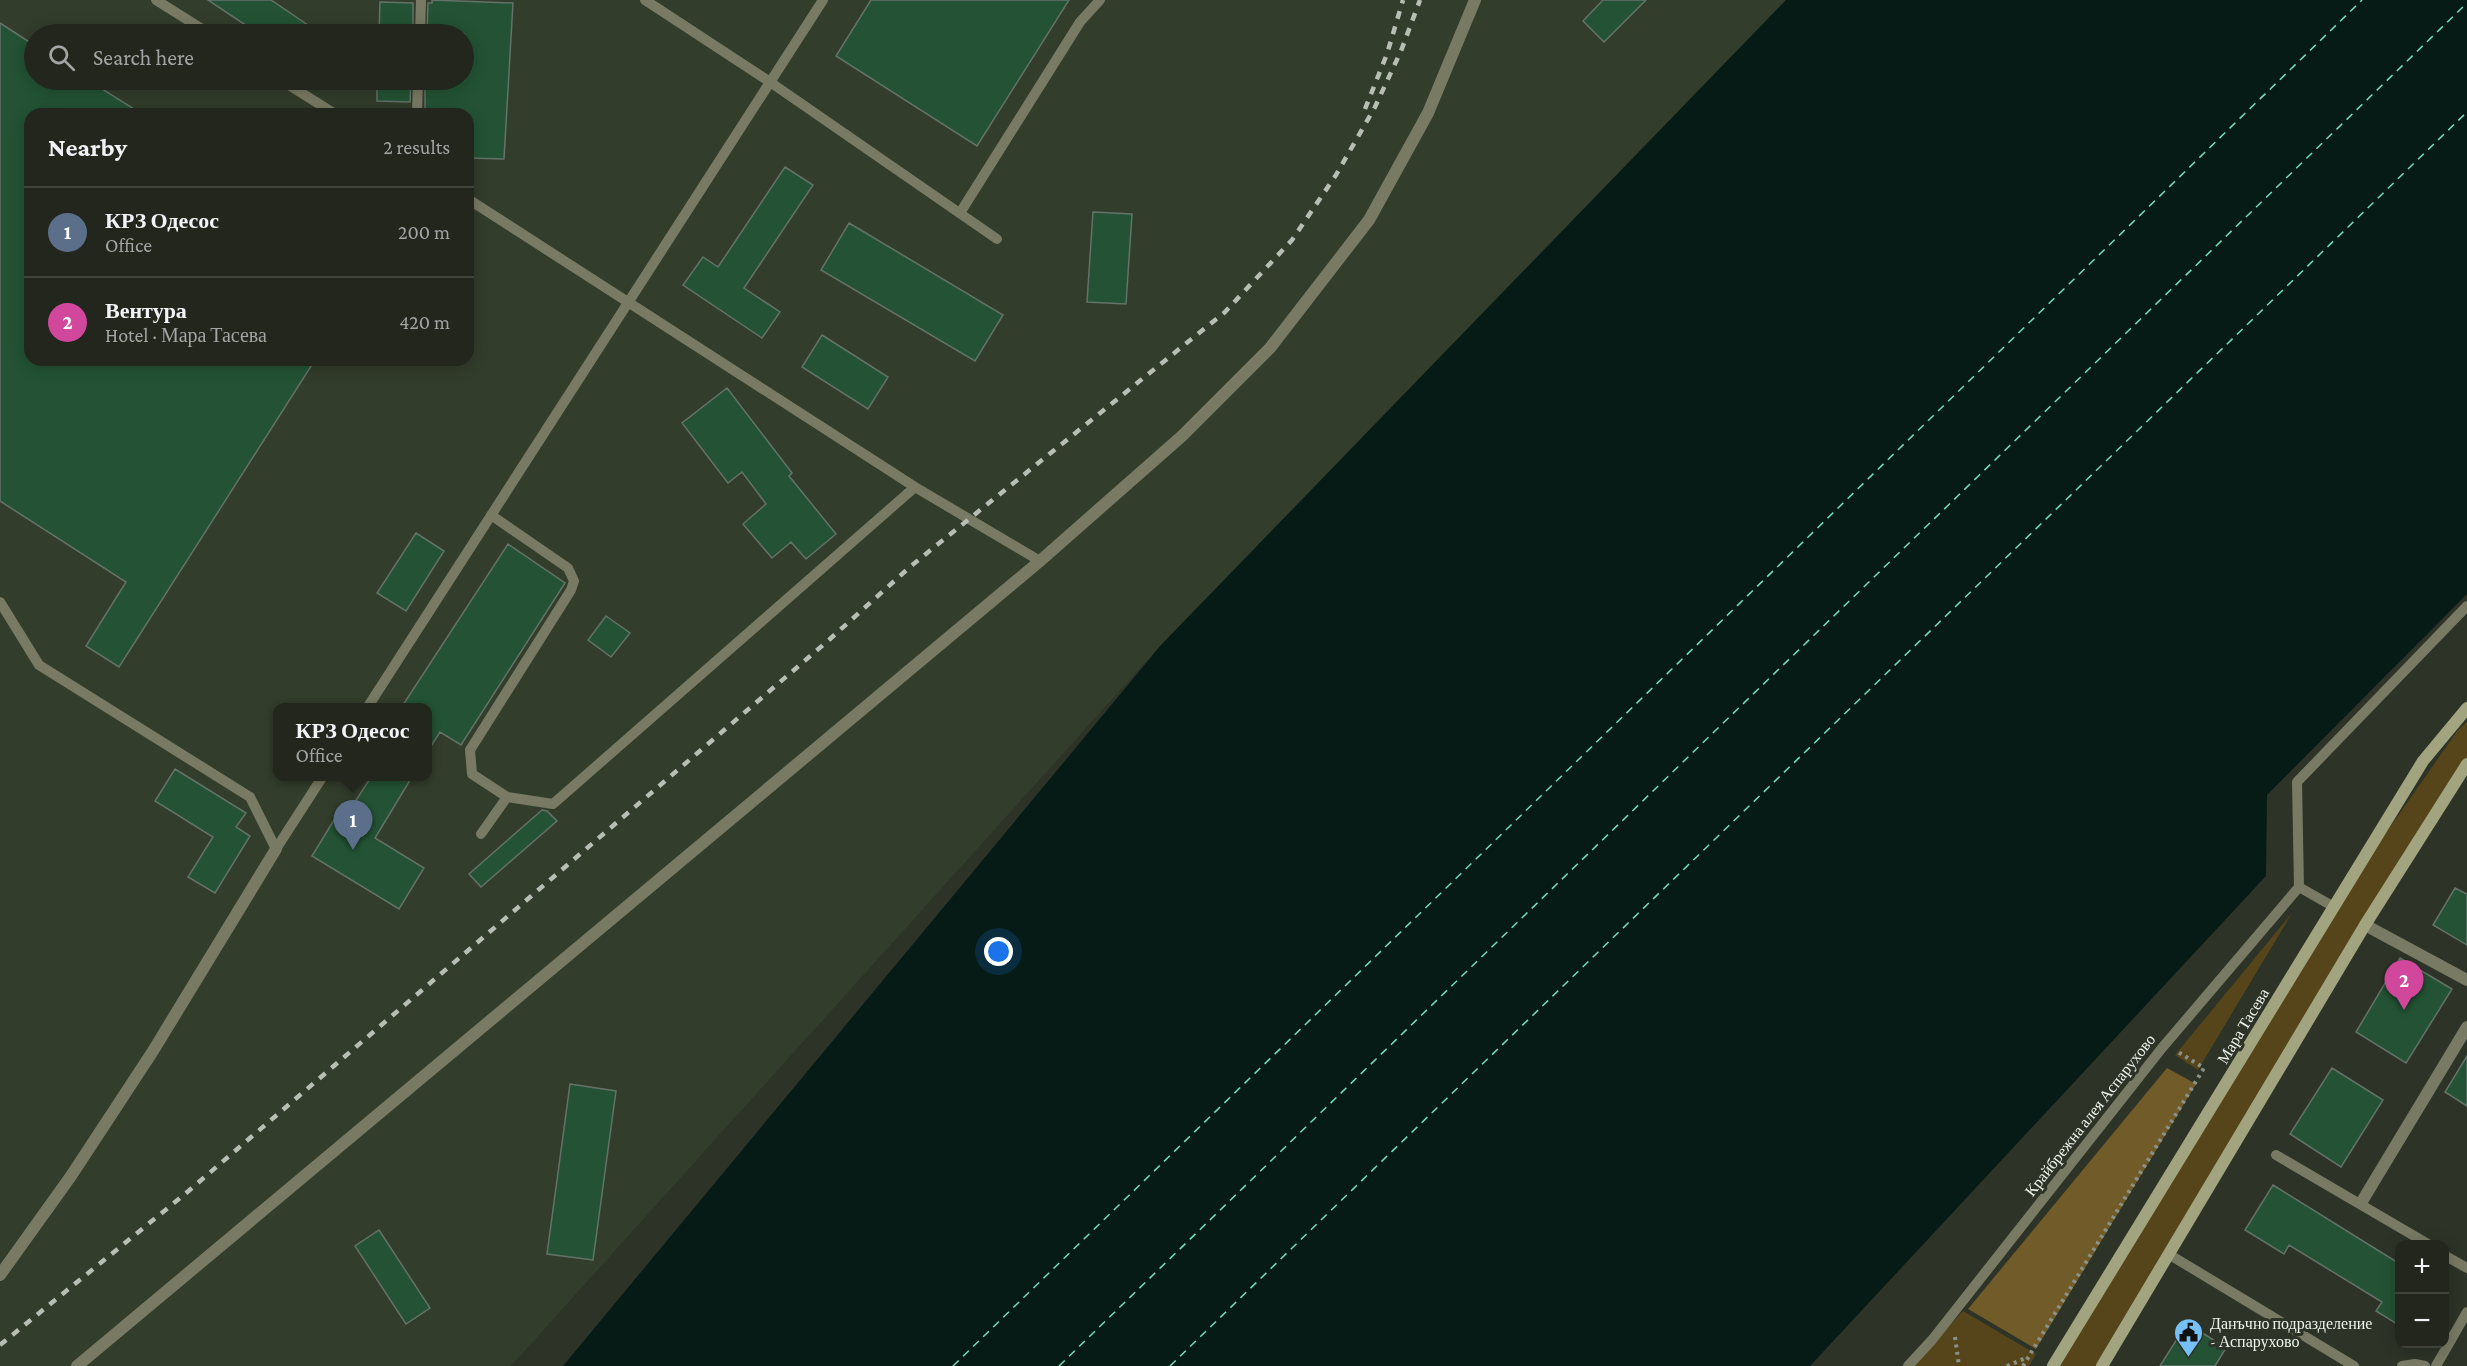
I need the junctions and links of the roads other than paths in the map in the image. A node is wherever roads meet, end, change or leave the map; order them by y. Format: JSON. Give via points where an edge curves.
{"nodes":[{"id":1,"x":156,"y":0,"type":"edge"},
{"id":2,"x":421,"y":0,"type":"edge"},
{"id":3,"x":645,"y":0,"type":"edge"},
{"id":4,"x":823,"y":0,"type":"edge"},
{"id":5,"x":1100,"y":0,"type":"edge"},
{"id":6,"x":1475,"y":0,"type":"edge"},
{"id":7,"x":194,"y":24,"type":"edge"},
{"id":8,"x":420,"y":24,"type":"edge"},
{"id":9,"x":770,"y":82,"type":"junction"},
{"id":10,"x":296,"y":90,"type":"edge"},
{"id":11,"x":418,"y":90,"type":"edge"},
{"id":12,"x":324,"y":108,"type":"edge"},
{"id":13,"x":417,"y":108,"type":"edge"},
{"id":14,"x":474,"y":203,"type":"edge"},
{"id":15,"x":960,"y":213,"type":"junction"},
{"id":16,"x":997,"y":239,"type":"dead end"},
{"id":17,"x":628,"y":302,"type":"junction"},
{"id":18,"x":915,"y":487,"type":"junction"},
{"id":19,"x":491,"y":515,"type":"junction"},
{"id":20,"x":1040,"y":561,"type":"junction"},
{"id":21,"x":0,"y":602,"type":"edge"},
{"id":22,"x":2467,"y":606,"type":"edge"},
{"id":23,"x":370,"y":703,"type":"edge"},
{"id":24,"x":2467,"y":708,"type":"edge"},
{"id":25,"x":2467,"y":764,"type":"edge"},
{"id":26,"x":320,"y":781,"type":"edge"},
{"id":27,"x":507,"y":797,"type":"junction"},
{"id":28,"x":481,"y":834,"type":"dead end"},
{"id":29,"x":276,"y":849,"type":"junction"},
{"id":30,"x":2299,"y":887,"type":"junction"},
{"id":31,"x":2334,"y":907,"type":"junction"},
{"id":32,"x":2366,"y":925,"type":"junction"},
{"id":33,"x":2467,"y":980,"type":"edge"},
{"id":34,"x":2467,"y":1028,"type":"edge"},
{"id":35,"x":2276,"y":1155,"type":"dead end"},
{"id":36,"x":2361,"y":1203,"type":"junction"},
{"id":37,"x":2420,"y":1240,"type":"edge"},
{"id":38,"x":2170,"y":1255,"type":"junction"},
{"id":39,"x":2449,"y":1257,"type":"edge"},
{"id":40,"x":2467,"y":1268,"type":"edge"},
{"id":41,"x":0,"y":1275,"type":"edge"},
{"id":42,"x":2467,"y":1312,"type":"edge"},
{"id":43,"x":77,"y":1366,"type":"edge"},
{"id":44,"x":1908,"y":1366,"type":"edge"},
{"id":45,"x":2053,"y":1366,"type":"edge"},
{"id":46,"x":2102,"y":1366,"type":"edge"},
{"id":47,"x":2354,"y":1366,"type":"edge"},
{"id":48,"x":2402,"y":1366,"type":"edge"},
{"id":49,"x":2425,"y":1366,"type":"edge"},
{"id":50,"x":2436,"y":1366,"type":"edge"}],
"edges":[{"from":1,"to":7,"type":"lane"},
{"from":2,"to":8,"type":"lane"},
{"from":3,"to":9,"type":"lane"},
{"from":4,"to":9,"type":"lane"},
{"from":5,"to":15,"type":"lane","via":[[1080,22]]},
{"from":6,"to":20,"type":"street","via":[[1428,112],[1362,229],[1270,348],[1182,436]]},
{"from":9,"to":15,"type":"lane"},
{"from":9,"to":17,"type":"lane"},
{"from":10,"to":12,"type":"lane"},
{"from":11,"to":13,"type":"lane"},
{"from":14,"to":17,"type":"lane"},
{"from":15,"to":16,"type":"lane"},
{"from":17,"to":18,"type":"lane"},
{"from":17,"to":19,"type":"lane"},
{"from":18,"to":20,"type":"lane"},
{"from":18,"to":27,"type":"lane","via":[[553,804]]},
{"from":19,"to":23,"type":"lane"},
{"from":19,"to":27,"type":"lane","via":[[568,568],[574,581],[470,750],[472,774]]},
{"from":20,"to":43,"type":"street"},
{"from":21,"to":29,"type":"lane","via":[[39,666],[250,797]]},
{"from":22,"to":30,"type":"lane","via":[[2297,782]]},
{"from":24,"to":31,"type":"main road","name":"Мара Тасева","via":[[2423,761]]},
{"from":25,"to":32,"type":"main road"},
{"from":26,"to":29,"type":"lane"},
{"from":27,"to":28,"type":"lane"},
{"from":29,"to":41,"type":"street","via":[[146,1061]]},
{"from":30,"to":31,"type":"lane"},
{"from":30,"to":44,"type":"lane","name":"Крайбрежна алея Аспарухово","via":[[2165,1044]]},
{"from":31,"to":45,"type":"main road","name":"Мара Тасева"},
{"from":32,"to":33,"type":"street"},
{"from":32,"to":38,"type":"main road"},
{"from":34,"to":36,"type":"street"},
{"from":35,"to":36,"type":"lane"},
{"from":36,"to":37,"type":"lane"},
{"from":38,"to":46,"type":"main road"},
{"from":38,"to":47,"type":"lane"},
{"from":39,"to":40,"type":"lane"},
{"from":42,"to":50,"type":"lane"},
{"from":48,"to":49,"type":"lane"}]}
